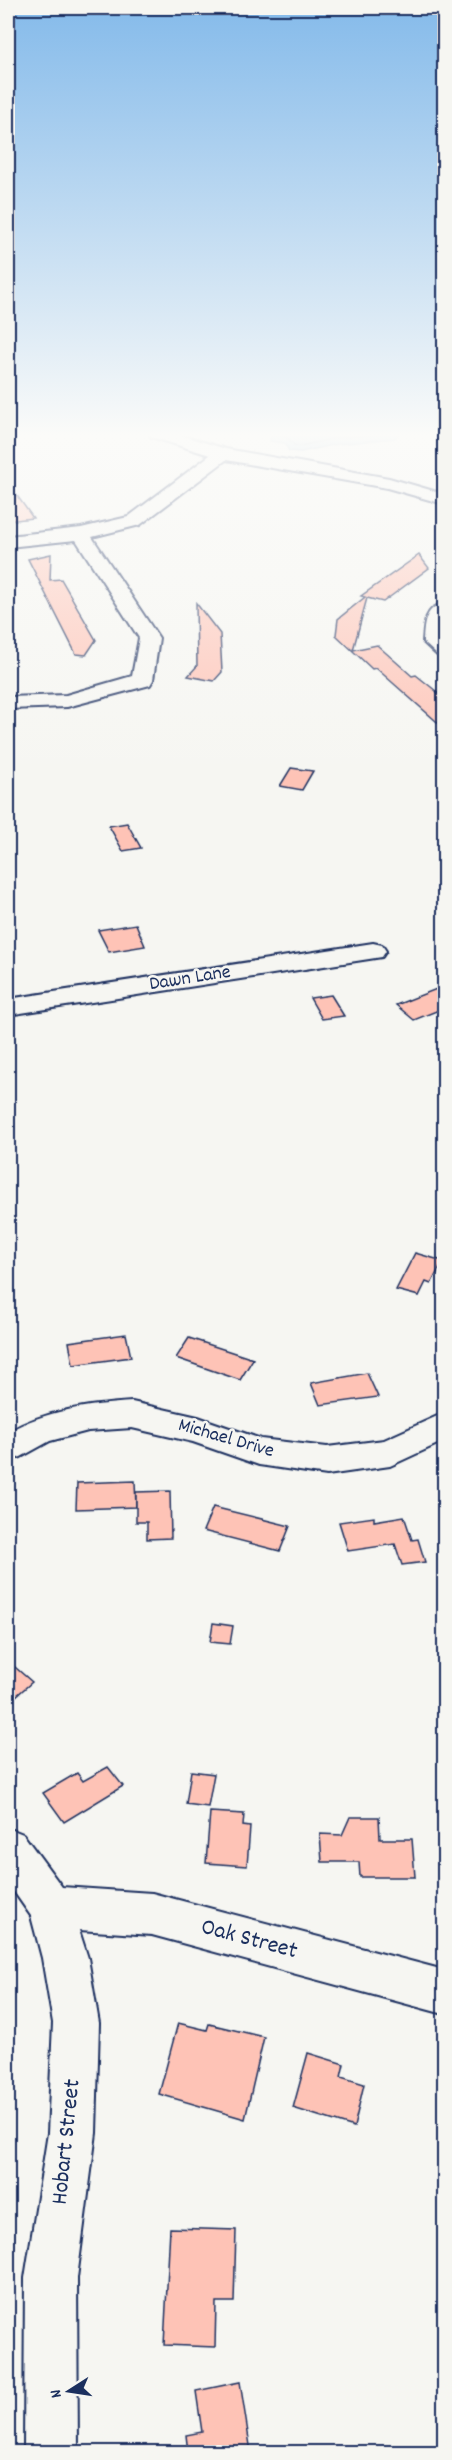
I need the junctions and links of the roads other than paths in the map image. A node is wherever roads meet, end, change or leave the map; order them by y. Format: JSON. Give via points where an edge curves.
{"nodes":[{"id":1,"x":90,"y":548,"type":"edge"},
{"id":2,"x":444,"y":609,"type":"edge"},
{"id":3,"x":444,"y":651,"type":"edge"},
{"id":4,"x":8,"y":703,"type":"edge"},
{"id":5,"x":374,"y":951,"type":"dead end"},
{"id":6,"x":8,"y":1007,"type":"edge"},
{"id":7,"x":444,"y":1426,"type":"edge"},
{"id":8,"x":8,"y":1448,"type":"edge"},
{"id":9,"x":8,"y":1848,"type":"edge"},
{"id":10,"x":50,"y":1907,"type":"junction"},
{"id":11,"x":444,"y":1992,"type":"edge"},
{"id":12,"x":51,"y":2452,"type":"edge"}],
"edges":[{"from":1,"to":4,"type":"street","via":[[149,638],[142,680],[68,701]]},
{"from":2,"to":3,"type":"street","via":[[434,619],[433,642]]},
{"from":5,"to":6,"type":"street","name":"Dawn Lane"},
{"from":7,"to":8,"type":"street","name":"Michael Drive","via":[[390,1453],[327,1461],[259,1452],[198,1430],[132,1415],[88,1418],[50,1428]]},
{"from":9,"to":10,"type":"street","name":"Hobart Street"},
{"from":10,"to":11,"type":"street","name":"Oak Street","via":[[152,1914]]},
{"from":10,"to":12,"type":"street","name":"Hobart Street","via":[[65,1958],[76,2023],[72,2133],[51,2278]]}]}
